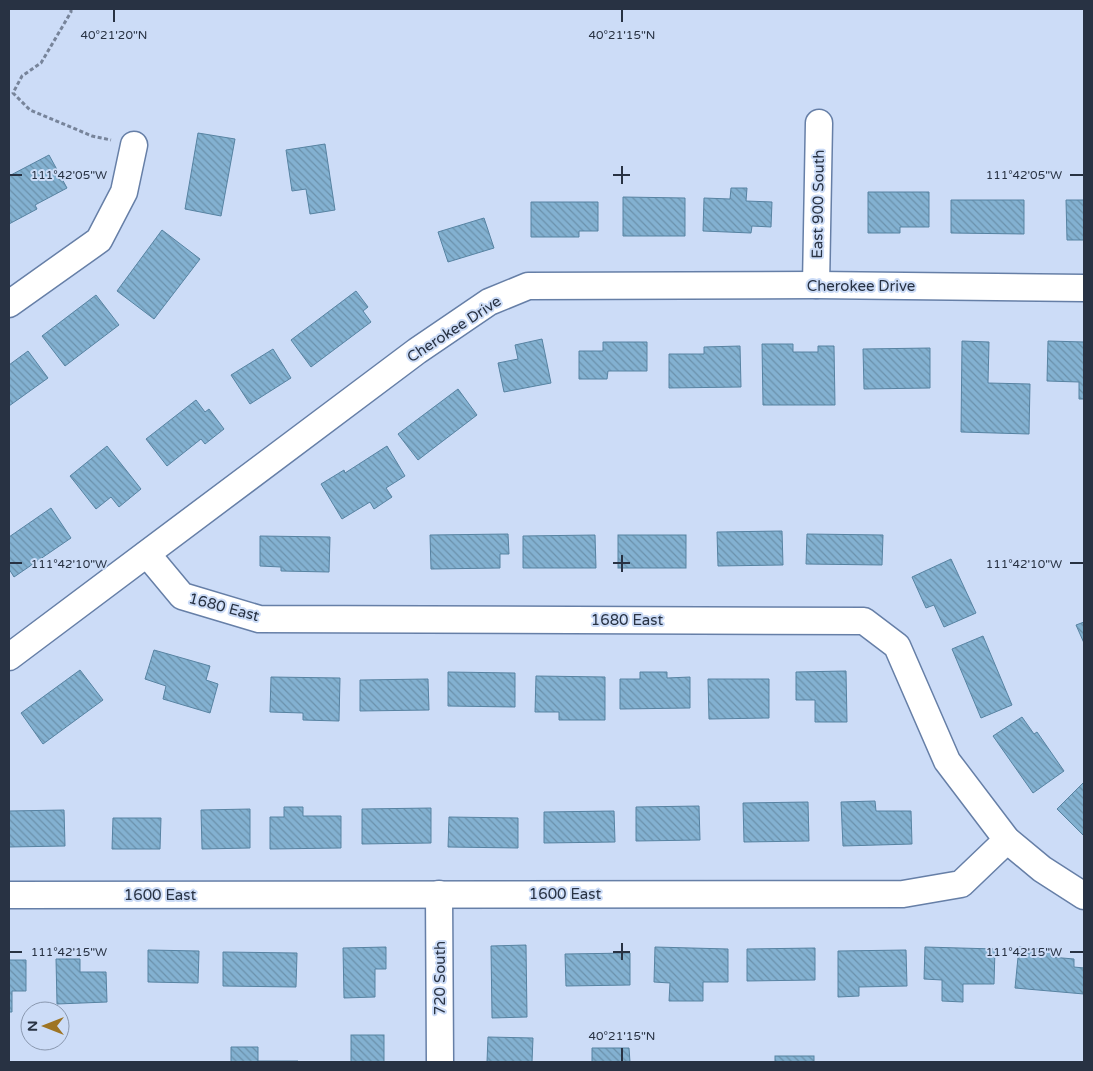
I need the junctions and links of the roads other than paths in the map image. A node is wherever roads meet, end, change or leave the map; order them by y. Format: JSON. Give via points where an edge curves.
{"nodes":[{"id":1,"x":819,"y":123,"type":"dead end"},
{"id":2,"x":134,"y":145,"type":"road end"},
{"id":3,"x":816,"y":285,"type":"junction"},
{"id":4,"x":1084,"y":288,"type":"edge"},
{"id":5,"x":9,"y":304,"type":"edge"},
{"id":6,"x":147,"y":554,"type":"junction"},
{"id":7,"x":9,"y":657,"type":"edge"},
{"id":8,"x":1007,"y":840,"type":"junction"},
{"id":9,"x":439,"y":894,"type":"junction"},
{"id":10,"x":9,"y":895,"type":"edge"},
{"id":11,"x":1084,"y":896,"type":"edge"},
{"id":12,"x":440,"y":1062,"type":"edge"}],
"edges":[{"from":1,"to":3,"type":"street","name":"East 900 South"},
{"from":2,"to":5,"type":"street","via":[[124,192],[99,240]]},
{"from":3,"to":4,"type":"street","name":"Cherokee Drive"},
{"from":3,"to":6,"type":"street","name":"Cherokee Drive","via":[[528,286],[489,302],[417,351]]},
{"from":6,"to":7,"type":"street","name":"Cherokee Drive"},
{"from":6,"to":8,"type":"street","name":"1680 East","via":[[182,596],[259,619],[864,621],[897,646],[947,760]]},
{"from":8,"to":9,"type":"street","name":"1600 East","via":[[961,884],[903,894]]},
{"from":8,"to":11,"type":"street","via":[[1042,869]]},
{"from":9,"to":10,"type":"street","name":"1600 East"},
{"from":9,"to":12,"type":"street","name":"720 South"}]}
